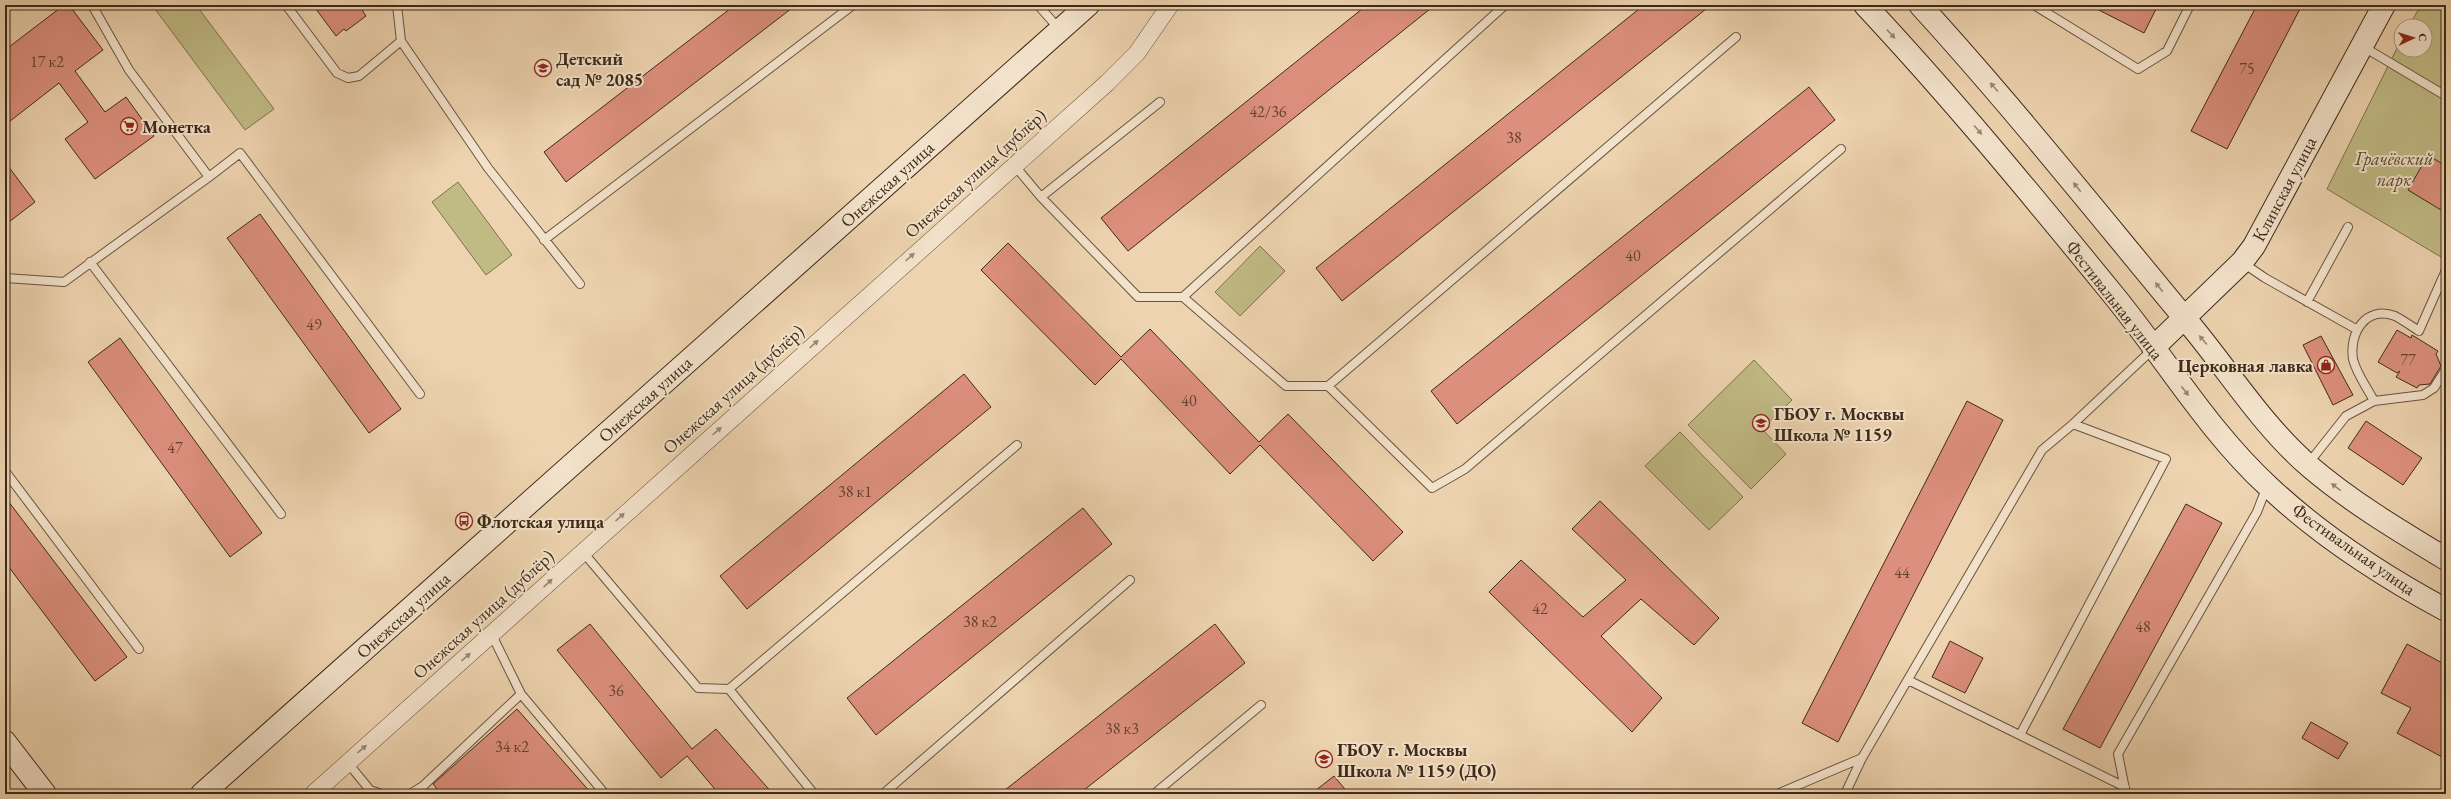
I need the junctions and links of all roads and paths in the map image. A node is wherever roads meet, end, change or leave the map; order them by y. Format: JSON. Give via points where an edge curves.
{"nodes":[{"id":1,"x":92,"y":5,"type":"edge"},
{"id":2,"x":286,"y":5,"type":"edge"},
{"id":3,"x":397,"y":5,"type":"edge"},
{"id":4,"x":853,"y":5,"type":"edge"},
{"id":5,"x":1038,"y":5,"type":"edge"},
{"id":6,"x":1088,"y":5,"type":"edge"},
{"id":7,"x":1170,"y":5,"type":"edge"},
{"id":8,"x":1505,"y":5,"type":"edge"},
{"id":9,"x":1864,"y":5,"type":"edge"},
{"id":10,"x":1920,"y":5,"type":"edge"},
{"id":11,"x":2034,"y":5,"type":"edge"},
{"id":12,"x":2190,"y":5,"type":"edge"},
{"id":13,"x":2384,"y":5,"type":"edge"},
{"id":14,"x":1060,"y":30,"type":"junction"},
{"id":15,"x":1736,"y":37,"type":"dead end"},
{"id":16,"x":401,"y":41,"type":"junction"},
{"id":17,"x":2362,"y":46,"type":"junction"},
{"id":18,"x":2446,"y":96,"type":"edge"},
{"id":19,"x":1160,"y":102,"type":"dead end"},
{"id":20,"x":1841,"y":149,"type":"dead end"},
{"id":21,"x":1014,"y":165,"type":"junction"},
{"id":22,"x":209,"y":177,"type":"junction"},
{"id":23,"x":1041,"y":197,"type":"junction"},
{"id":24,"x":2348,"y":227,"type":"dead end"},
{"id":25,"x":544,"y":240,"type":"junction"},
{"id":26,"x":90,"y":262,"type":"junction"},
{"id":27,"x":2242,"y":262,"type":"junction"},
{"id":28,"x":2446,"y":270,"type":"edge"},
{"id":29,"x":5,"y":278,"type":"edge"},
{"id":30,"x":580,"y":284,"type":"dead end"},
{"id":31,"x":1183,"y":297,"type":"junction"},
{"id":32,"x":2307,"y":302,"type":"junction"},
{"id":33,"x":2184,"y":317,"type":"junction"},
{"id":34,"x":2356,"y":329,"type":"junction"},
{"id":35,"x":2153,"y":348,"type":"junction"},
{"id":36,"x":2446,"y":369,"type":"edge"},
{"id":37,"x":1328,"y":386,"type":"junction"},
{"id":38,"x":420,"y":394,"type":"dead end"},
{"id":39,"x":2374,"y":401,"type":"junction"},
{"id":40,"x":2073,"y":424,"type":"junction"},
{"id":41,"x":1017,"y":445,"type":"dead end"},
{"id":42,"x":2308,"y":465,"type":"junction"},
{"id":43,"x":5,"y":471,"type":"edge"},
{"id":44,"x":2267,"y":486,"type":"junction"},
{"id":45,"x":2367,"y":510,"type":"junction"},
{"id":46,"x":281,"y":514,"type":"dead end"},
{"id":47,"x":2446,"y":548,"type":"edge"},
{"id":48,"x":582,"y":551,"type":"junction"},
{"id":49,"x":2446,"y":559,"type":"edge"},
{"id":50,"x":1130,"y":580,"type":"dead end"},
{"id":51,"x":2425,"y":599,"type":"junction"},
{"id":52,"x":2446,"y":610,"type":"edge"},
{"id":53,"x":2446,"y":616,"type":"edge"},
{"id":54,"x":492,"y":635,"type":"junction"},
{"id":55,"x":139,"y":648,"type":"dead end"},
{"id":56,"x":1908,"y":680,"type":"junction"},
{"id":57,"x":729,"y":689,"type":"junction"},
{"id":58,"x":521,"y":694,"type":"junction"},
{"id":59,"x":1261,"y":704,"type":"dead end"},
{"id":60,"x":2020,"y":735,"type":"junction"},
{"id":61,"x":5,"y":742,"type":"edge"},
{"id":62,"x":1862,"y":758,"type":"junction"},
{"id":63,"x":347,"y":762,"type":"junction"},
{"id":64,"x":2125,"y":791,"type":"edge"},
{"id":65,"x":45,"y":794,"type":"edge"},
{"id":66,"x":202,"y":794,"type":"edge"},
{"id":67,"x":312,"y":794,"type":"edge"},
{"id":68,"x":382,"y":794,"type":"edge"},
{"id":69,"x":410,"y":794,"type":"edge"},
{"id":70,"x":605,"y":794,"type":"edge"},
{"id":71,"x":814,"y":794,"type":"edge"},
{"id":72,"x":883,"y":794,"type":"edge"},
{"id":73,"x":1154,"y":794,"type":"edge"},
{"id":74,"x":1777,"y":794,"type":"edge"},
{"id":75,"x":1845,"y":794,"type":"edge"}],
"edges":[{"from":1,"to":22,"type":"lane","via":[[129,70]]},
{"from":2,"to":16,"type":"lane","via":[[336,73],[348,78],[359,76]]},
{"from":3,"to":16,"type":"lane"},
{"from":4,"to":25,"type":"lane"},
{"from":5,"to":14,"type":"lane"},
{"from":6,"to":14,"type":"main road","name":"Онежская улица"},
{"from":7,"to":21,"type":"street","name":"Онежская улица (дублёр)","via":[[1137,53]]},
{"from":8,"to":31,"type":"lane"},
{"from":9,"to":35,"type":"main road","name":"Фестивальная улица","one_way":true,"via":[[1992,148],[2113,294]]},
{"from":33,"to":10,"type":"main road","one_way":true,"via":[[1999,92]]},
{"from":11,"to":12,"type":"lane","via":[[2138,69],[2167,51]]},
{"from":13,"to":17,"type":"main road","name":"Клинская улица"},
{"from":14,"to":66,"type":"main road","name":"Онежская улица"},
{"from":15,"to":37,"type":"lane"},
{"from":16,"to":25,"type":"lane","via":[[488,168]]},
{"from":17,"to":18,"type":"lane"},
{"from":17,"to":27,"type":"main road","name":"Клинская улица","via":[[2254,246]]},
{"from":19,"to":23,"type":"lane"},
{"from":20,"to":37,"type":"lane","via":[[1465,469],[1432,488]]},
{"from":21,"to":23,"type":"lane"},
{"from":48,"to":21,"type":"street","name":"Онежская улица (дублёр)","one_way":true},
{"from":22,"to":26,"type":"lane"},
{"from":22,"to":38,"type":"lane","via":[[240,154]]},
{"from":23,"to":31,"type":"lane","via":[[1138,297]]},
{"from":24,"to":32,"type":"lane"},
{"from":25,"to":30,"type":"lane"},
{"from":26,"to":29,"type":"lane","via":[[64,282]]},
{"from":26,"to":46,"type":"lane"},
{"from":27,"to":32,"type":"lane"},
{"from":27,"to":33,"type":"main road","name":"Клинская улица"},
{"from":28,"to":34,"type":"lane","via":[[2419,330],[2394,316],[2379,315],[2364,321]]},
{"from":31,"to":37,"type":"lane","via":[[1286,386]]},
{"from":32,"to":34,"type":"lane"},
{"from":33,"to":35,"type":"main road","name":"Клинская улица"},
{"from":42,"to":33,"type":"main road","one_way":true,"via":[[2280,438]]},
{"from":34,"to":39,"type":"lane","via":[[2352,341],[2354,361]]},
{"from":35,"to":40,"type":"lane"},
{"from":35,"to":44,"type":"main road","name":"Фестивальная улица","one_way":true,"via":[[2185,391]]},
{"from":36,"to":39,"type":"lane","via":[[2434,388],[2423,395]]},
{"from":39,"to":42,"type":"lane","via":[[2346,416]]},
{"from":40,"to":56,"type":"lane","via":[[2042,450]]},
{"from":40,"to":60,"type":"lane","via":[[2166,459]]},
{"from":41,"to":57,"type":"lane"},
{"from":45,"to":42,"type":"main road","one_way":true},
{"from":43,"to":55,"type":"lane"},
{"from":44,"to":51,"type":"main road","name":"Фестивальная улица","via":[[2311,524],[2392,580]]},
{"from":44,"to":64,"type":"lane","via":[[2257,512],[2118,754]]},
{"from":45,"to":47,"type":"main road"},
{"from":45,"to":49,"type":"main road"},
{"from":54,"to":48,"type":"street","name":"Онежская улица (дублёр)","one_way":true},
{"from":48,"to":57,"type":"lane","via":[[698,688]]},
{"from":50,"to":72,"type":"lane"},
{"from":51,"to":52,"type":"main road"},
{"from":51,"to":53,"type":"main road"},
{"from":54,"to":58,"type":"lane"},
{"from":63,"to":54,"type":"street","name":"Онежская улица (дублёр)","one_way":true},
{"from":56,"to":60,"type":"lane"},
{"from":56,"to":62,"type":"lane"},
{"from":57,"to":71,"type":"lane"},
{"from":58,"to":69,"type":"lane","via":[[423,786]]},
{"from":58,"to":70,"type":"lane"},
{"from":59,"to":73,"type":"lane"},
{"from":60,"to":64,"type":"lane"},
{"from":61,"to":65,"type":"main road"},
{"from":62,"to":74,"type":"lane"},
{"from":62,"to":75,"type":"lane"},
{"from":63,"to":67,"type":"street","name":"Онежская улица (дублёр)"},
{"from":63,"to":68,"type":"lane","via":[[370,790]]}]}
